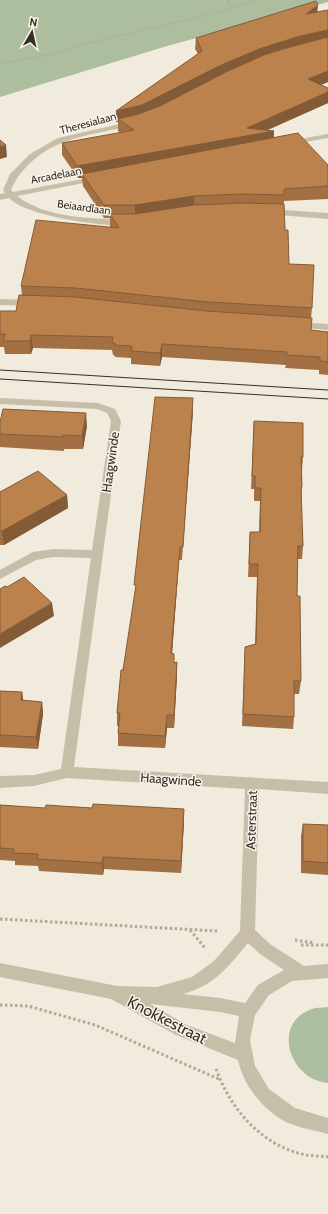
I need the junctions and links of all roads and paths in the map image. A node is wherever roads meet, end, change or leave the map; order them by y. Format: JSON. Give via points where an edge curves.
{"nodes":[{"id":1,"x":228,"y":0,"type":"edge"},
{"id":2,"x":257,"y":0,"type":"edge"},
{"id":3,"x":231,"y":8,"type":"junction"},
{"id":4,"x":0,"y":59,"type":"edge"},
{"id":5,"x":1,"y":63,"type":"edge"},
{"id":6,"x":143,"y":120,"type":"edge"},
{"id":7,"x":328,"y":136,"type":"edge"},
{"id":8,"x":281,"y":144,"type":"edge"},
{"id":9,"x":110,"y":176,"type":"edge"},
{"id":10,"x":4,"y":196,"type":"edge"},
{"id":11,"x":262,"y":211,"type":"edge"},
{"id":12,"x":328,"y":216,"type":"edge"},
{"id":13,"x":135,"y":222,"type":"edge"},
{"id":14,"x":0,"y":302,"type":"edge"},
{"id":15,"x":45,"y":304,"type":"edge"},
{"id":16,"x":286,"y":325,"type":"edge"},
{"id":17,"x":328,"y":327,"type":"edge"},
{"id":18,"x":0,"y":401,"type":"edge"},
{"id":19,"x":97,"y":554,"type":"junction"},
{"id":20,"x":0,"y":575,"type":"edge"},
{"id":21,"x":67,"y":772,"type":"junction"},
{"id":22,"x":0,"y":782,"type":"edge"},
{"id":23,"x":252,"y":784,"type":"junction"},
{"id":24,"x":328,"y":788,"type":"edge"},
{"id":25,"x":0,"y":919,"type":"edge"},
{"id":26,"x":247,"y":933,"type":"junction"},
{"id":27,"x":291,"y":939,"type":"dead end"},
{"id":28,"x":328,"y":945,"type":"edge"},
{"id":29,"x":0,"y":970,"type":"edge"},
{"id":30,"x":299,"y":971,"type":"junction"},
{"id":31,"x":328,"y":971,"type":"edge"},
{"id":32,"x":114,"y":993,"type":"junction"},
{"id":33,"x":0,"y":1004,"type":"edge"},
{"id":34,"x":248,"y":1011,"type":"junction"},
{"id":35,"x":243,"y":1054,"type":"junction"},
{"id":36,"x":219,"y":1079,"type":"dead end"},
{"id":37,"x":328,"y":1126,"type":"edge"}],
"edges":[{"from":1,"to":3,"type":"path"},
{"from":2,"to":3,"type":"path"},
{"from":3,"to":5,"type":"path","via":[[53,54]]},
{"from":4,"to":5,"type":"path","via":[[3,61]]},
{"from":6,"to":10,"type":"street","name":"Theresialaan","via":[[61,140],[33,156],[13,176]]},
{"from":7,"to":8,"type":"street"},
{"from":9,"to":10,"type":"street","name":"Arcadelaan"},
{"from":10,"to":13,"type":"street","name":"Beiaardlaan","via":[[30,207],[69,218]]},
{"from":11,"to":12,"type":"street"},
{"from":14,"to":15,"type":"street"},
{"from":16,"to":17,"type":"street"},
{"from":18,"to":19,"type":"street","name":"Haagwinde","via":[[98,406],[111,411],[116,421]]},
{"from":19,"to":20,"type":"street","via":[[53,553],[33,556]]},
{"from":19,"to":21,"type":"street","name":"Haagwinde"},
{"from":21,"to":22,"type":"street","name":"Haagwinde","via":[[45,780]]},
{"from":21,"to":23,"type":"street","name":"Haagwinde"},
{"from":23,"to":24,"type":"street","name":"Asterstraat"},
{"from":23,"to":26,"type":"street","name":"Asterstraat"},
{"from":25,"to":26,"type":"path"},
{"from":26,"to":30,"type":"street","via":[[265,949]]},
{"from":26,"to":32,"type":"street","via":[[219,966],[196,983],[157,994]]},
{"from":27,"to":28,"type":"path"},
{"from":29,"to":32,"type":"street","name":"Knokkestraat"},
{"from":30,"to":31,"type":"street"},
{"from":30,"to":34,"type":"street","via":[[274,981]]},
{"from":32,"to":34,"type":"street","name":"Knokkestraat","via":[[220,1005]]},
{"from":32,"to":35,"type":"street","name":"Knokkestraat","via":[[182,1030]]},
{"from":33,"to":36,"type":"path","via":[[28,1006],[95,1025]]},
{"from":34,"to":35,"type":"street","via":[[242,1039]]},
{"from":35,"to":37,"type":"street","via":[[247,1070],[255,1085],[279,1110],[312,1124]]}]}
